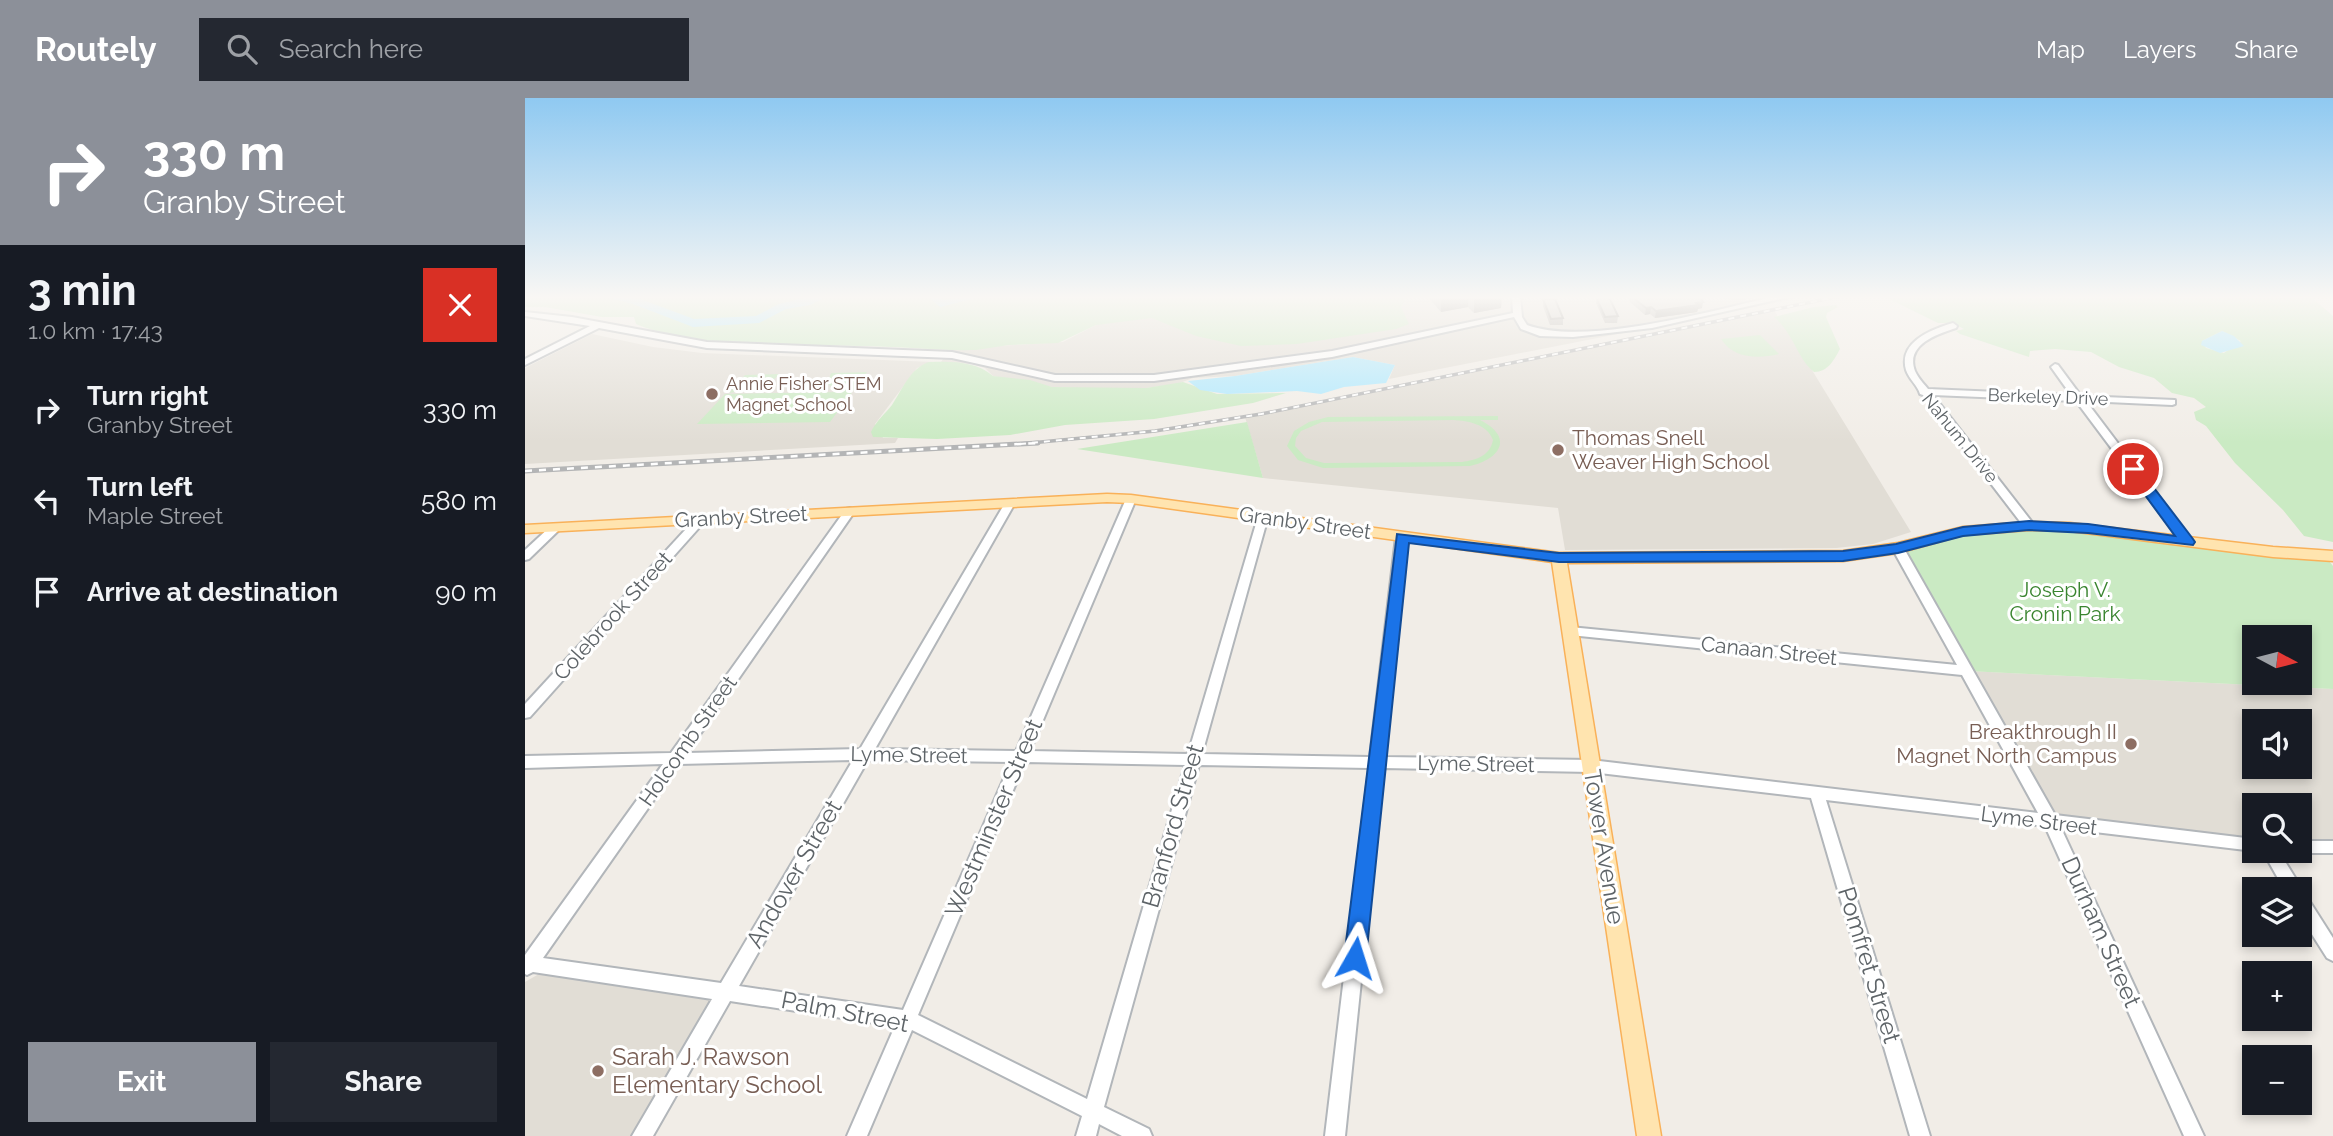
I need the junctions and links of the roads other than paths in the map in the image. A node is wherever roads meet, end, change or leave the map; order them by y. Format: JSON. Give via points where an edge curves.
{"nodes":[{"id":1,"x":560,"y":344,"type":"edge"},
{"id":2,"x":703,"y":344,"type":"edge"},
{"id":3,"x":1376,"y":344,"type":"edge"},
{"id":4,"x":1918,"y":344,"type":"edge"},
{"id":5,"x":525,"y":362,"type":"edge"},
{"id":6,"x":2055,"y":366,"type":"dead end"},
{"id":7,"x":1923,"y":391,"type":"junction"},
{"id":8,"x":2079,"y":398,"type":"junction"},
{"id":9,"x":2172,"y":402,"type":"dead end"},
{"id":10,"x":1132,"y":499,"type":"junction"},
{"id":11,"x":1010,"y":503,"type":"junction"},
{"id":12,"x":850,"y":511,"type":"junction"},
{"id":13,"x":1263,"y":517,"type":"junction"},
{"id":14,"x":701,"y":519,"type":"junction"},
{"id":15,"x":2029,"y":526,"type":"junction"},
{"id":16,"x":556,"y":527,"type":"junction"},
{"id":17,"x":525,"y":528,"type":"edge"},
{"id":18,"x":1402,"y":537,"type":"junction"},
{"id":19,"x":2187,"y":542,"type":"junction"},
{"id":20,"x":1898,"y":548,"type":"junction"},
{"id":21,"x":525,"y":556,"type":"edge"},
{"id":22,"x":1559,"y":558,"type":"junction"},
{"id":23,"x":2330,"y":560,"type":"edge"},
{"id":24,"x":1570,"y":631,"type":"junction"},
{"id":25,"x":1967,"y":671,"type":"junction"},
{"id":26,"x":525,"y":713,"type":"edge"},
{"id":27,"x":864,"y":754,"type":"junction"},
{"id":28,"x":1020,"y":756,"type":"junction"},
{"id":29,"x":675,"y":758,"type":"junction"},
{"id":30,"x":1192,"y":759,"type":"junction"},
{"id":31,"x":525,"y":762,"type":"edge"},
{"id":32,"x":1376,"y":762,"type":"junction"},
{"id":33,"x":1591,"y":766,"type":"junction"},
{"id":34,"x":1817,"y":795,"type":"junction"},
{"id":35,"x":2052,"y":822,"type":"junction"},
{"id":36,"x":2242,"y":844,"type":"edge"},
{"id":37,"x":2312,"y":847,"type":"edge"},
{"id":38,"x":2333,"y":848,"type":"edge"},
{"id":39,"x":2312,"y":920,"type":"edge"},
{"id":40,"x":2333,"y":953,"type":"edge"},
{"id":41,"x":527,"y":966,"type":"edge"},
{"id":42,"x":727,"y":991,"type":"junction"},
{"id":43,"x":908,"y":1019,"type":"junction"},
{"id":44,"x":1093,"y":1112,"type":"junction"},
{"id":45,"x":642,"y":1136,"type":"edge"},
{"id":46,"x":857,"y":1136,"type":"edge"},
{"id":47,"x":1086,"y":1136,"type":"edge"},
{"id":48,"x":1142,"y":1136,"type":"edge"},
{"id":49,"x":1335,"y":1136,"type":"edge"},
{"id":50,"x":1649,"y":1136,"type":"edge"},
{"id":51,"x":1920,"y":1136,"type":"edge"},
{"id":52,"x":2194,"y":1136,"type":"edge"}],
"edges":[{"from":1,"to":5,"type":"street"},
{"from":2,"to":3,"type":"street","via":[[942,354],[1041,376],[1099,379],[1183,375]]},
{"from":4,"to":7,"type":"street","name":"Nahum Drive","via":[[1911,352],[1909,368]]},
{"from":6,"to":8,"type":"street"},
{"from":7,"to":8,"type":"street","name":"Berkeley Drive"},
{"from":7,"to":15,"type":"street","name":"Nahum Drive"},
{"from":8,"to":9,"type":"street","name":"Berkeley Drive"},
{"from":8,"to":19,"type":"street"},
{"from":10,"to":11,"type":"main road","name":"Granby Street"},
{"from":10,"to":13,"type":"main road","name":"Granby Street"},
{"from":10,"to":28,"type":"street","name":"Westminster Street"},
{"from":11,"to":12,"type":"main road","name":"Granby Street"},
{"from":11,"to":27,"type":"street","name":"Andover Street"},
{"from":12,"to":14,"type":"main road","name":"Granby Street"},
{"from":12,"to":29,"type":"street","name":"Holcomb Street"},
{"from":13,"to":18,"type":"main road","name":"Granby Street"},
{"from":13,"to":30,"type":"street","name":"Branford Street"},
{"from":14,"to":16,"type":"main road","name":"Granby Street"},
{"from":14,"to":26,"type":"street","name":"Colebrook Street"},
{"from":15,"to":19,"type":"main road","name":"Granby Street"},
{"from":15,"to":20,"type":"main road","name":"Granby Street","via":[[1963,531]]},
{"from":16,"to":17,"type":"main road","name":"Granby Street"},
{"from":16,"to":21,"type":"street"},
{"from":18,"to":22,"type":"main road","name":"Granby Street"},
{"from":18,"to":32,"type":"street"},
{"from":19,"to":23,"type":"main road","name":"Granby Street"},
{"from":20,"to":22,"type":"main road","name":"Granby Street","via":[[1843,556]]},
{"from":20,"to":25,"type":"street","name":"Durham Street"},
{"from":22,"to":24,"type":"main road","name":"Tower Avenue"},
{"from":24,"to":25,"type":"street","name":"Canaan Street"},
{"from":24,"to":33,"type":"main road","name":"Tower Avenue"},
{"from":25,"to":35,"type":"street","name":"Durham Street"},
{"from":27,"to":28,"type":"street","name":"Lyme Street"},
{"from":27,"to":29,"type":"street","name":"Lyme Street"},
{"from":27,"to":42,"type":"street","name":"Andover Street"},
{"from":28,"to":30,"type":"street","name":"Lyme Street"},
{"from":28,"to":43,"type":"street","name":"Westminster Street"},
{"from":29,"to":31,"type":"street","name":"Lyme Street"},
{"from":29,"to":41,"type":"street","name":"Holcomb Street"},
{"from":30,"to":32,"type":"street","name":"Lyme Street"},
{"from":30,"to":44,"type":"street","name":"Branford Street"},
{"from":32,"to":33,"type":"street","name":"Lyme Street"},
{"from":32,"to":49,"type":"street"},
{"from":33,"to":34,"type":"street","name":"Lyme Street"},
{"from":33,"to":50,"type":"main road","name":"Tower Avenue"},
{"from":34,"to":35,"type":"street","name":"Lyme Street"},
{"from":34,"to":51,"type":"street","name":"Pomfret Street"},
{"from":35,"to":36,"type":"street","name":"Lyme Street"},
{"from":35,"to":52,"type":"street","name":"Durham Street"},
{"from":37,"to":38,"type":"street"},
{"from":39,"to":40,"type":"street"},
{"from":41,"to":42,"type":"street","name":"Palm Street"},
{"from":42,"to":43,"type":"street","name":"Palm Street"},
{"from":42,"to":45,"type":"street","name":"Andover Street"},
{"from":43,"to":44,"type":"street","name":"Palm Street"},
{"from":43,"to":46,"type":"street","name":"Westminster Street"},
{"from":44,"to":47,"type":"street","name":"Branford Street"},
{"from":44,"to":48,"type":"street","name":"Palm Street"}]}
